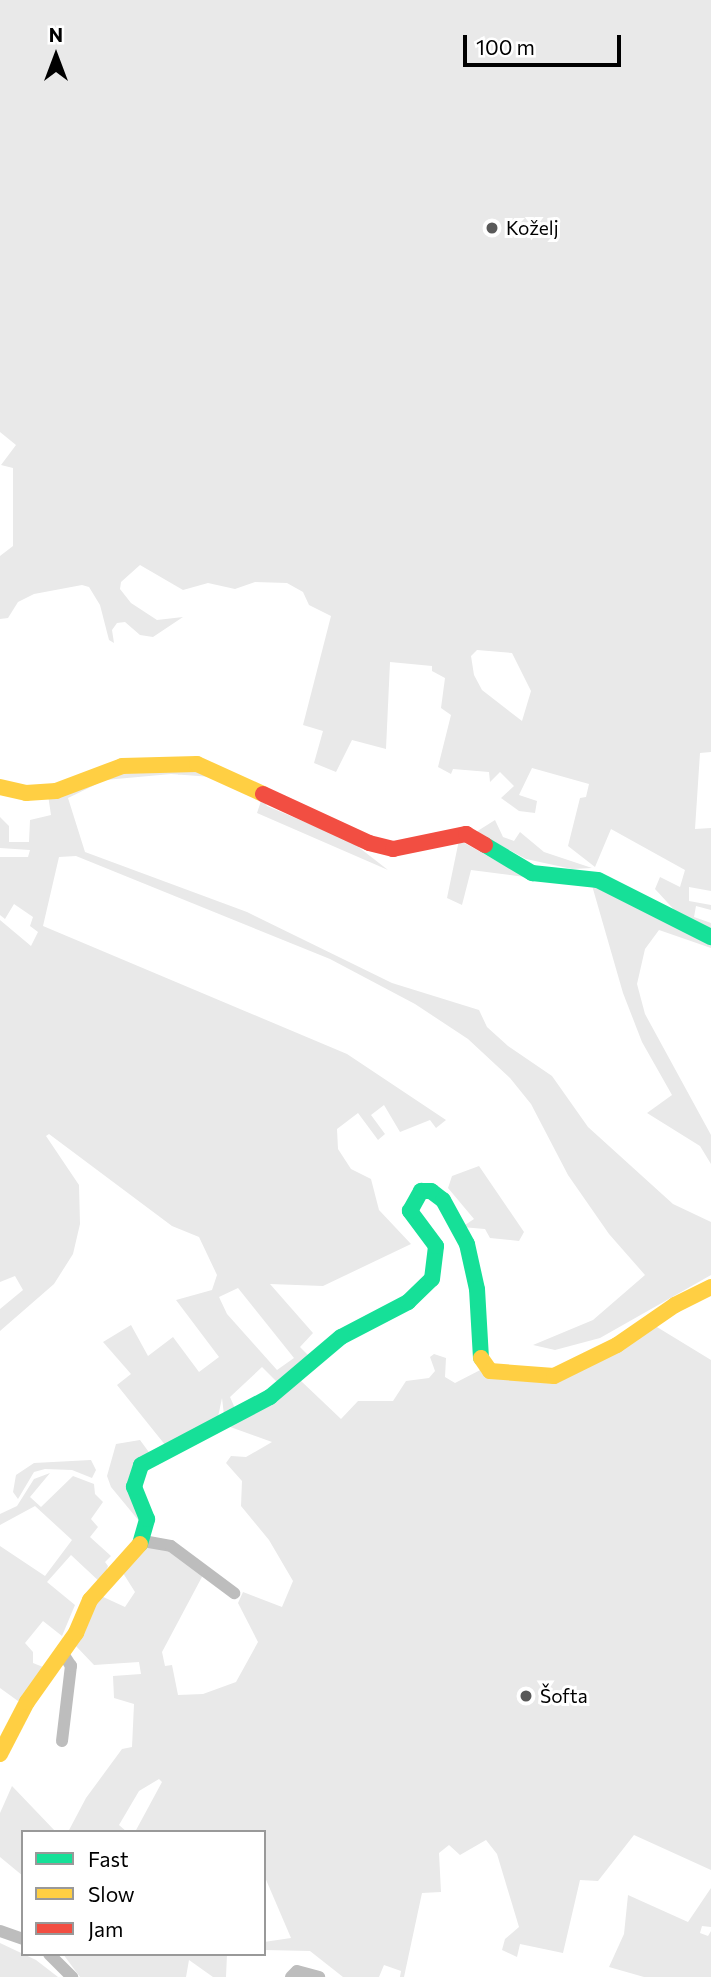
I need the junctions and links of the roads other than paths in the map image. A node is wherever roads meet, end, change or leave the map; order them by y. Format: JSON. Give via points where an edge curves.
{"nodes":[{"id":1,"x":0,"y":787,"type":"edge"},
{"id":2,"x":711,"y":937,"type":"edge"},
{"id":3,"x":711,"y":1287,"type":"edge"},
{"id":4,"x":143,"y":1541,"type":"junction"},
{"id":5,"x":234,"y":1593,"type":"dead end"},
{"id":6,"x":62,"y":1652,"type":"junction"},
{"id":7,"x":62,"y":1741,"type":"dead end"},
{"id":8,"x":0,"y":1754,"type":"edge"},
{"id":9,"x":0,"y":1931,"type":"edge"},
{"id":10,"x":21,"y":1938,"type":"edge"},
{"id":11,"x":52,"y":1956,"type":"edge"},
{"id":12,"x":72,"y":1977,"type":"edge"},
{"id":13,"x":291,"y":1977,"type":"edge"},
{"id":14,"x":319,"y":1977,"type":"edge"}],
"edges":[{"from":1,"to":2,"type":"street","via":[[26,793],[56,791],[122,766],[197,764],[369,843],[393,849],[466,834],[532,873],[598,880]]},
{"from":3,"to":4,"type":"street","via":[[675,1305],[609,1350],[554,1376],[490,1371],[481,1358],[477,1289],[467,1244],[443,1200],[431,1191],[421,1191],[410,1211],[436,1246],[432,1279],[408,1302],[341,1337],[270,1397],[141,1465],[134,1487],[147,1519]]},
{"from":4,"to":5,"type":"street","via":[[171,1546]]},
{"from":4,"to":6,"type":"street","via":[[90,1601]]},
{"from":6,"to":7,"type":"street","via":[[71,1666]]},
{"from":6,"to":8,"type":"street","via":[[27,1702]]},
{"from":9,"to":10,"type":"street"},
{"from":11,"to":12,"type":"street"},
{"from":13,"to":14,"type":"street","via":[[297,1971]]}]}
